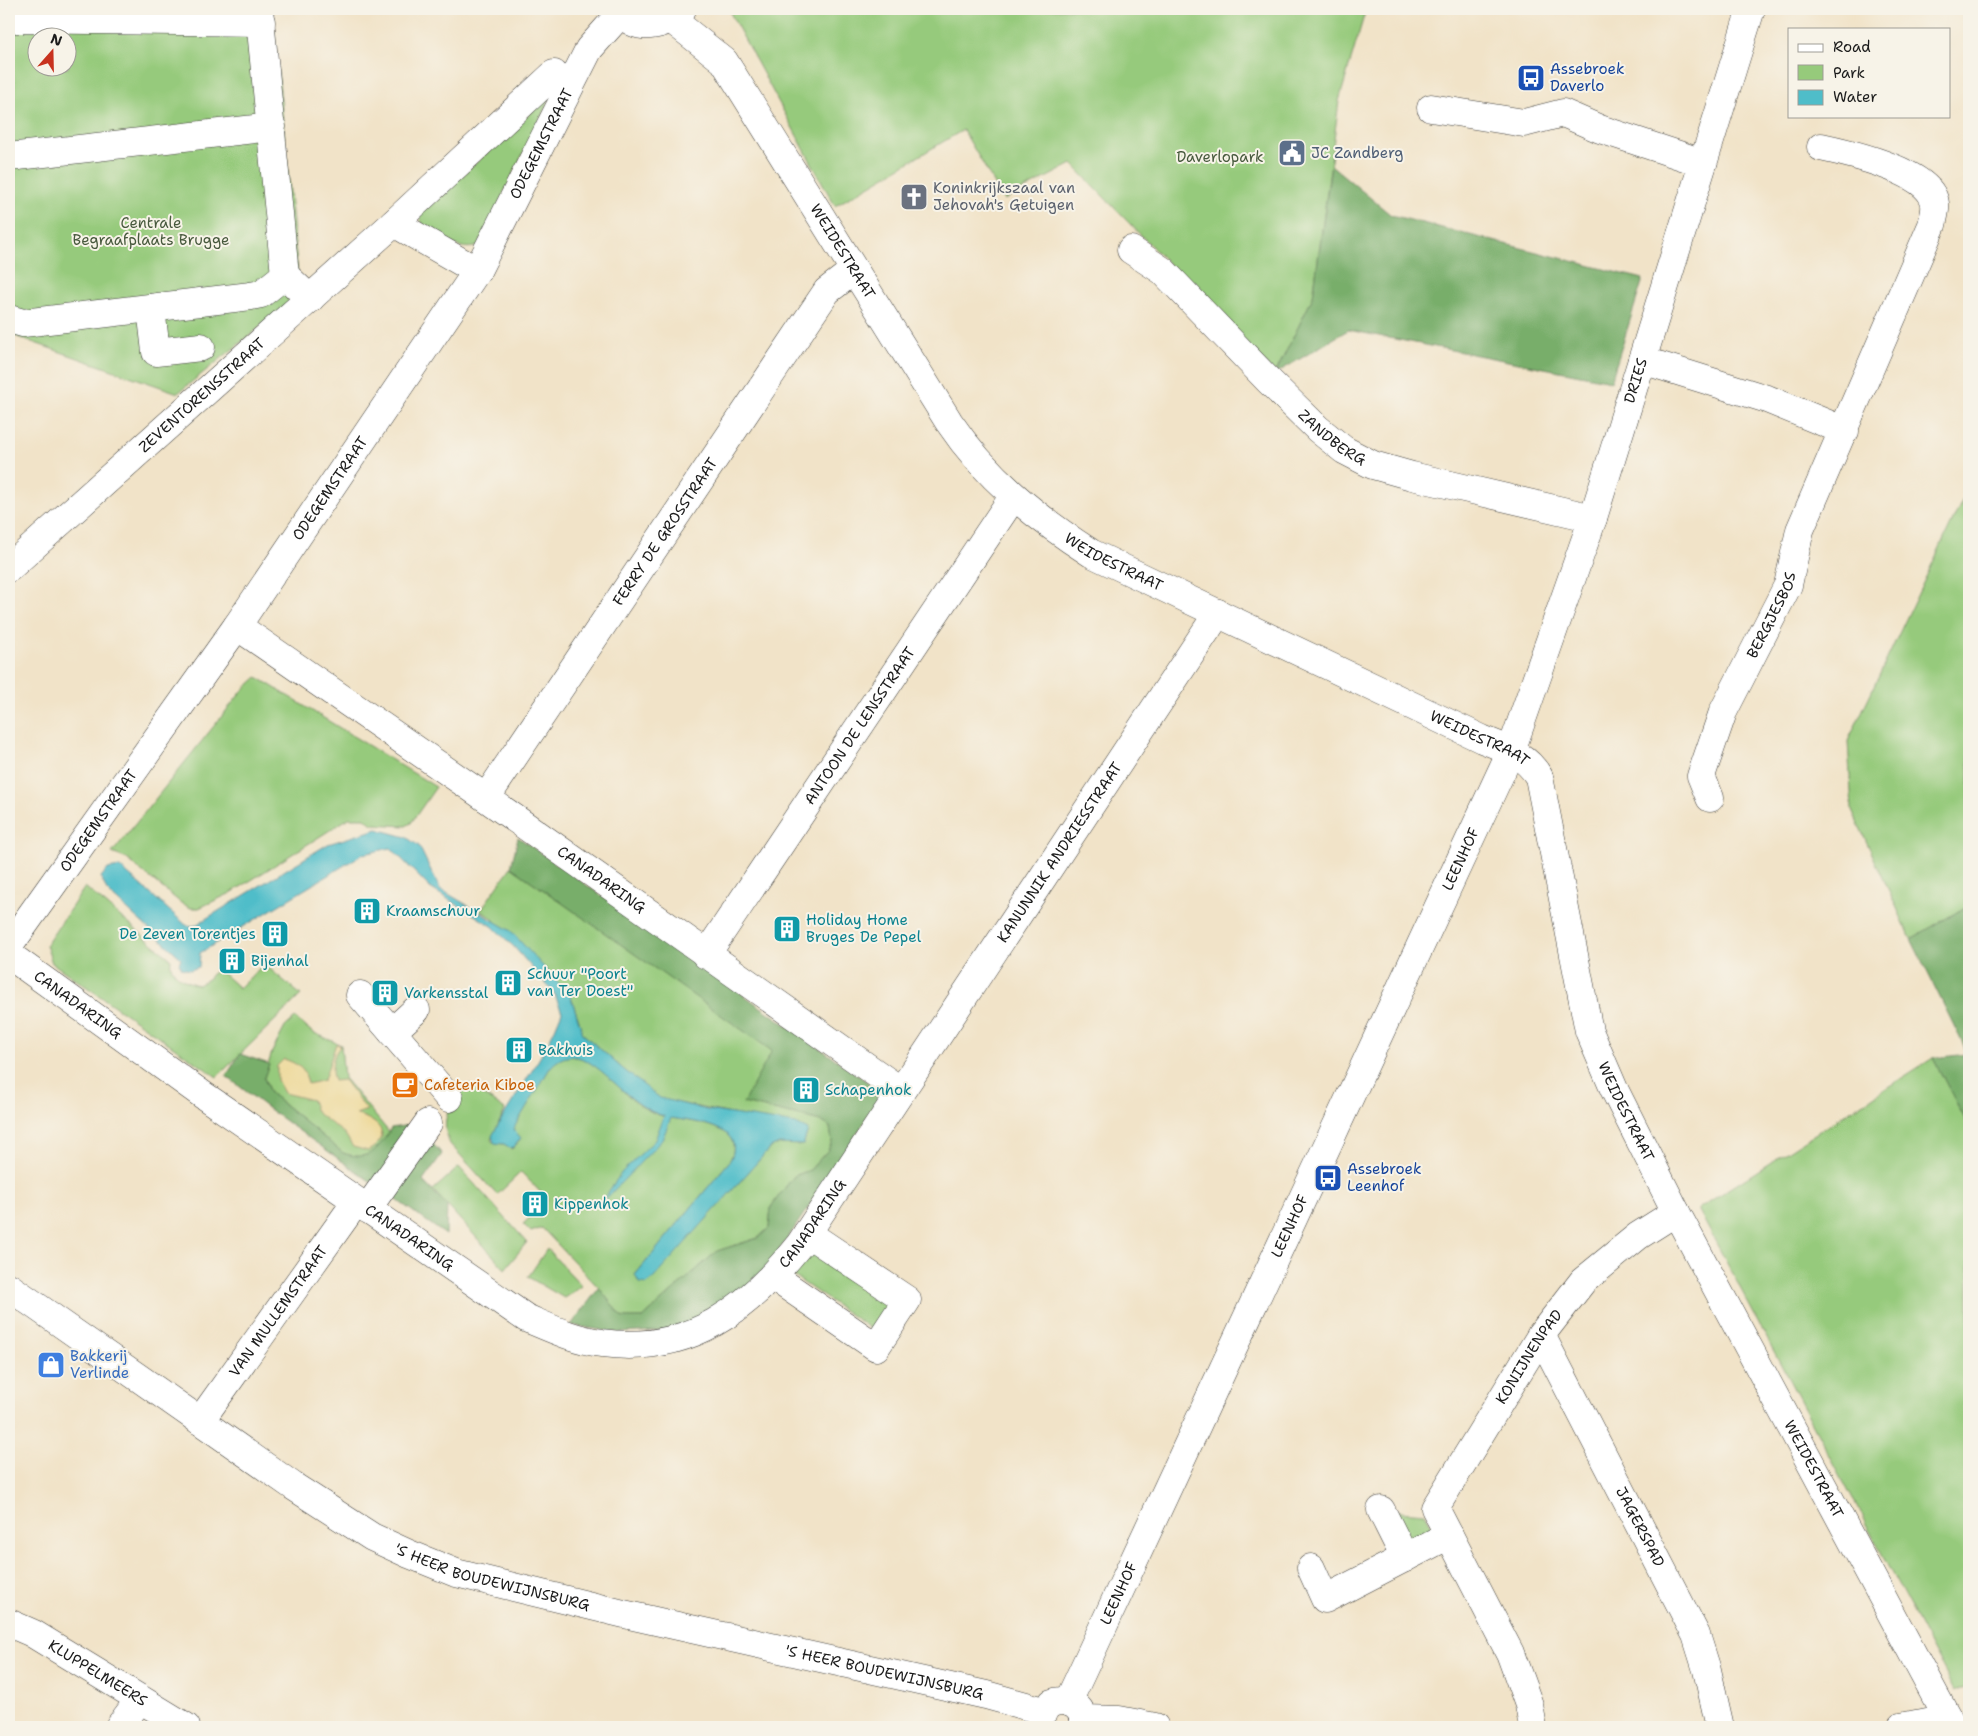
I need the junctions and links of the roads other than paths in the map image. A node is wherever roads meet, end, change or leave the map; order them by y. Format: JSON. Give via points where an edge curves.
{"nodes":[{"id":1,"x":1751,"y":9,"type":"edge"},
{"id":2,"x":620,"y":11,"type":"edge"},
{"id":3,"x":677,"y":14,"type":"edge"},
{"id":4,"x":160,"y":15,"type":"edge"},
{"id":5,"x":260,"y":16,"type":"edge"},
{"id":6,"x":9,"y":19,"type":"edge"},
{"id":7,"x":554,"y":74,"type":"dead end"},
{"id":8,"x":1431,"y":108,"type":"dead end"},
{"id":9,"x":272,"y":127,"type":"junction"},
{"id":10,"x":1821,"y":147,"type":"dead end"},
{"id":11,"x":9,"y":157,"type":"edge"},
{"id":12,"x":1703,"y":163,"type":"junction"},
{"id":13,"x":394,"y":223,"type":"junction"},
{"id":14,"x":1131,"y":250,"type":"dead end"},
{"id":15,"x":477,"y":271,"type":"junction"},
{"id":16,"x":853,"y":271,"type":"junction"},
{"id":17,"x":286,"y":275,"type":"junction"},
{"id":18,"x":310,"y":299,"type":"junction"},
{"id":19,"x":151,"y":308,"type":"junction"},
{"id":20,"x":9,"y":319,"type":"edge"},
{"id":21,"x":201,"y":347,"type":"dead end"},
{"id":22,"x":1642,"y":360,"type":"junction"},
{"id":23,"x":1845,"y":431,"type":"junction"},
{"id":24,"x":1013,"y":497,"type":"junction"},
{"id":25,"x":1593,"y":518,"type":"junction"},
{"id":26,"x":9,"y":568,"type":"edge"},
{"id":27,"x":1218,"y":613,"type":"junction"},
{"id":28,"x":237,"y":626,"type":"junction"},
{"id":29,"x":1511,"y":751,"type":"junction"},
{"id":30,"x":486,"y":798,"type":"junction"},
{"id":31,"x":1710,"y":798,"type":"dead end"},
{"id":32,"x":9,"y":946,"type":"edge"},
{"id":33,"x":9,"y":955,"type":"edge"},
{"id":34,"x":706,"y":955,"type":"junction"},
{"id":35,"x":360,"y":995,"type":"dead end"},
{"id":36,"x":416,"y":1010,"type":"dead end"},
{"id":37,"x":392,"y":1032,"type":"junction"},
{"id":38,"x":900,"y":1091,"type":"junction"},
{"id":39,"x":449,"y":1098,"type":"dead end"},
{"id":40,"x":428,"y":1123,"type":"dead end"},
{"id":41,"x":361,"y":1205,"type":"junction"},
{"id":42,"x":1676,"y":1212,"type":"junction"},
{"id":43,"x":807,"y":1233,"type":"junction"},
{"id":44,"x":774,"y":1277,"type":"junction"},
{"id":45,"x":9,"y":1287,"type":"edge"},
{"id":46,"x":1541,"y":1336,"type":"junction"},
{"id":47,"x":200,"y":1421,"type":"junction"},
{"id":48,"x":1381,"y":1510,"type":"dead end"},
{"id":49,"x":1449,"y":1535,"type":"junction"},
{"id":50,"x":1405,"y":1558,"type":"junction"},
{"id":51,"x":1311,"y":1568,"type":"dead end"},
{"id":52,"x":9,"y":1624,"type":"edge"},
{"id":53,"x":140,"y":1699,"type":"junction"},
{"id":54,"x":1064,"y":1717,"type":"edge"},
{"id":55,"x":1949,"y":1722,"type":"edge"},
{"id":56,"x":119,"y":1727,"type":"edge"},
{"id":57,"x":186,"y":1727,"type":"edge"},
{"id":58,"x":1155,"y":1727,"type":"edge"},
{"id":59,"x":1533,"y":1727,"type":"edge"},
{"id":60,"x":1720,"y":1727,"type":"edge"},
{"id":61,"x":1901,"y":1727,"type":"edge"}],
"edges":[{"from":1,"to":12,"type":"street","name":"DRIES"},
{"from":2,"to":3,"type":"street","via":[[632,21],[649,26],[662,24]]},
{"from":2,"to":15,"type":"street","name":"ODEGEMSTRAAT","via":[[589,49]]},
{"from":3,"to":16,"type":"street","name":"WEIDESTRAAT","via":[[724,61]]},
{"from":4,"to":5,"type":"street"},
{"from":4,"to":6,"type":"street"},
{"from":5,"to":9,"type":"street"},
{"from":7,"to":13,"type":"street","name":"ZEVENTORENSSTRAAT"},
{"from":8,"to":12,"type":"street","via":[[1524,123],[1563,112],[1600,129]]},
{"from":9,"to":11,"type":"street"},
{"from":9,"to":17,"type":"street"},
{"from":10,"to":23,"type":"street","name":"BERGJESBOS","via":[[1859,155],[1911,176],[1925,185],[1933,196],[1936,209]]},
{"from":12,"to":22,"type":"street","name":"DRIES"},
{"from":13,"to":15,"type":"street"},
{"from":13,"to":18,"type":"street","name":"ZEVENTORENSSTRAAT"},
{"from":14,"to":25,"type":"street","name":"ZANDBERG","via":[[1163,270],[1268,381],[1344,450],[1373,465],[1404,474]]},
{"from":15,"to":28,"type":"street","name":"ODEGEMSTRAAT"},
{"from":16,"to":24,"type":"street","name":"WEIDESTRAAT","via":[[968,450]]},
{"from":16,"to":30,"type":"street","name":"FERRY DE GROSSTRAAT","via":[[827,291]]},
{"from":17,"to":18,"type":"street"},
{"from":17,"to":19,"type":"street","via":[[261,294]]},
{"from":18,"to":26,"type":"street","name":"ZEVENTORENSSTRAAT"},
{"from":19,"to":20,"type":"street","via":[[23,323]]},
{"from":19,"to":21,"type":"street","via":[[156,352]]},
{"from":22,"to":23,"type":"street","via":[[1767,399]]},
{"from":22,"to":25,"type":"street","name":"DRIES"},
{"from":23,"to":31,"type":"street","name":"BERGJESBOS","via":[[1800,530],[1788,585],[1723,712],[1701,776]]},
{"from":24,"to":27,"type":"street","name":"WEIDESTRAAT","via":[[1091,553]]},
{"from":24,"to":34,"type":"street","name":"ANTOON DE LENSSTRAAT"},
{"from":25,"to":29,"type":"street","name":"DRIES"},
{"from":27,"to":29,"type":"street","name":"WEIDESTRAAT"},
{"from":27,"to":38,"type":"street","name":"KANUNNIK ANDRIESSTRAAT"},
{"from":28,"to":30,"type":"street","name":"CANADARING"},
{"from":28,"to":32,"type":"street","name":"ODEGEMSTRAAT"},
{"from":29,"to":42,"type":"street","name":"WEIDESTRAAT","via":[[1533,766],[1538,777],[1589,1031],[1614,1089]]},
{"from":29,"to":54,"type":"street","name":"LEENHOF"},
{"from":30,"to":34,"type":"street","name":"CANADARING"},
{"from":33,"to":41,"type":"street","name":"CANADARING"},
{"from":34,"to":38,"type":"street","name":"CANADARING"},
{"from":35,"to":37,"type":"street"},
{"from":36,"to":37,"type":"street"},
{"from":37,"to":39,"type":"street"},
{"from":38,"to":43,"type":"street","name":"CANADARING"},
{"from":40,"to":41,"type":"street","name":"VAN MULLEMSTRAAT"},
{"from":41,"to":44,"type":"street","name":"CANADARING","via":[[526,1318],[564,1334],[601,1343],[638,1345],[688,1335],[717,1322]]},
{"from":41,"to":47,"type":"street","name":"VAN MULLEMSTRAAT"},
{"from":42,"to":46,"type":"street","name":"KONIJNENPAD","via":[[1638,1236],[1583,1281]]},
{"from":42,"to":55,"type":"street","name":"WEIDESTRAAT"},
{"from":43,"to":44,"type":"street","name":"CANADARING"},
{"from":43,"to":44,"type":"street","via":[[906,1300],[876,1346]]},
{"from":45,"to":47,"type":"street","name":"'S HEER BOUDEWIJNSBURG"},
{"from":46,"to":49,"type":"street","name":"KONIJNENPAD","via":[[1435,1508]]},
{"from":46,"to":60,"type":"street","name":"JAGERSPAD","via":[[1696,1635]]},
{"from":47,"to":54,"type":"street","name":"'S HEER BOUDEWIJNSBURG","via":[[372,1537],[456,1573],[986,1695]]},
{"from":48,"to":50,"type":"street"},
{"from":49,"to":50,"type":"street"},
{"from":49,"to":59,"type":"street","name":"KONIJNENPAD","via":[[1510,1653],[1529,1704]]},
{"from":50,"to":51,"type":"street","via":[[1325,1599]]},
{"from":52,"to":53,"type":"street","name":"KLUPPELMEERS","via":[[32,1632]]},
{"from":53,"to":56,"type":"street"},
{"from":53,"to":57,"type":"street","name":"KLUPPELMEERS"},
{"from":54,"to":58,"type":"street","name":"'S HEER BOUDEWIJNSBURG","via":[[1119,1720]]},
{"from":55,"to":61,"type":"street"}]}
